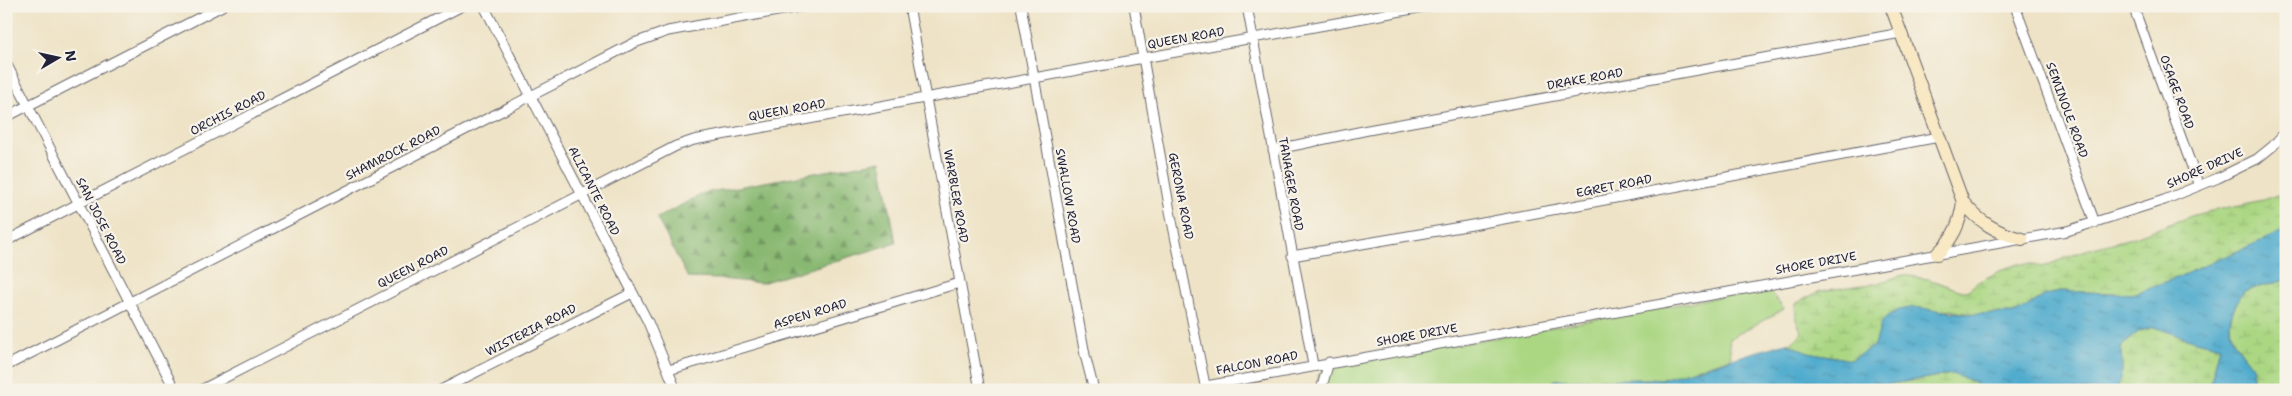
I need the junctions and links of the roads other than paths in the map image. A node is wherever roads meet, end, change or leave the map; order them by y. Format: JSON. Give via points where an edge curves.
{"nodes":[{"id":1,"x":222,"y":6,"type":"edge"},
{"id":2,"x":462,"y":6,"type":"edge"},
{"id":3,"x":484,"y":6,"type":"edge"},
{"id":4,"x":805,"y":6,"type":"edge"},
{"id":5,"x":909,"y":6,"type":"edge"},
{"id":6,"x":1021,"y":6,"type":"edge"},
{"id":7,"x":1134,"y":6,"type":"edge"},
{"id":8,"x":1246,"y":6,"type":"edge"},
{"id":9,"x":1430,"y":6,"type":"edge"},
{"id":10,"x":1891,"y":6,"type":"edge"},
{"id":11,"x":2015,"y":6,"type":"edge"},
{"id":12,"x":2133,"y":6,"type":"edge"},
{"id":13,"x":1901,"y":33,"type":"junction"},
{"id":14,"x":1252,"y":39,"type":"junction"},
{"id":15,"x":1143,"y":59,"type":"junction"},
{"id":16,"x":6,"y":63,"type":"edge"},
{"id":17,"x":1034,"y":78,"type":"junction"},
{"id":18,"x":530,"y":96,"type":"junction"},
{"id":19,"x":925,"y":98,"type":"junction"},
{"id":20,"x":28,"y":106,"type":"junction"},
{"id":21,"x":6,"y":117,"type":"edge"},
{"id":22,"x":2286,"y":131,"type":"edge"},
{"id":23,"x":1939,"y":137,"type":"junction"},
{"id":24,"x":1273,"y":150,"type":"junction"},
{"id":25,"x":2199,"y":186,"type":"junction"},
{"id":26,"x":582,"y":194,"type":"junction"},
{"id":27,"x":1963,"y":202,"type":"junction"},
{"id":28,"x":79,"y":204,"type":"junction"},
{"id":29,"x":2095,"y":223,"type":"junction"},
{"id":30,"x":2022,"y":239,"type":"junction"},
{"id":31,"x":6,"y":241,"type":"edge"},
{"id":32,"x":1937,"y":254,"type":"junction"},
{"id":33,"x":1292,"y":256,"type":"junction"},
{"id":34,"x":959,"y":282,"type":"junction"},
{"id":35,"x":632,"y":293,"type":"junction"},
{"id":36,"x":130,"y":303,"type":"junction"},
{"id":37,"x":1329,"y":362,"type":"junction"},
{"id":38,"x":1313,"y":365,"type":"junction"},
{"id":39,"x":6,"y":366,"type":"edge"},
{"id":40,"x":669,"y":370,"type":"junction"},
{"id":41,"x":1206,"y":388,"type":"edge"},
{"id":42,"x":175,"y":390,"type":"edge"},
{"id":43,"x":200,"y":390,"type":"edge"},
{"id":44,"x":441,"y":390,"type":"edge"},
{"id":45,"x":676,"y":390,"type":"edge"},
{"id":46,"x":980,"y":390,"type":"edge"},
{"id":47,"x":1094,"y":390,"type":"edge"},
{"id":48,"x":1321,"y":390,"type":"edge"}],
"edges":[{"from":1,"to":20,"type":"street"},
{"from":2,"to":28,"type":"street","name":"ORCHIS ROAD"},
{"from":3,"to":18,"type":"street","name":"ALICANTE ROAD"},
{"from":4,"to":18,"type":"street","name":"SHAMROCK ROAD","via":[[653,35]]},
{"from":5,"to":19,"type":"street","name":"WARBLER ROAD"},
{"from":6,"to":17,"type":"street","name":"SWALLOW ROAD"},
{"from":7,"to":15,"type":"street","name":"GERONA ROAD"},
{"from":8,"to":14,"type":"street","name":"TANAGER ROAD"},
{"from":9,"to":14,"type":"street","name":"QUEEN ROAD"},
{"from":10,"to":13,"type":"street"},
{"from":11,"to":29,"type":"street","name":"SEMINOLE ROAD"},
{"from":12,"to":25,"type":"street","name":"OSAGE ROAD"},
{"from":13,"to":23,"type":"street"},
{"from":13,"to":24,"type":"street","name":"DRAKE ROAD"},
{"from":14,"to":15,"type":"street","name":"QUEEN ROAD"},
{"from":14,"to":24,"type":"street","name":"TANAGER ROAD"},
{"from":15,"to":17,"type":"street","name":"QUEEN ROAD"},
{"from":15,"to":41,"type":"street","name":"GERONA ROAD"},
{"from":16,"to":20,"type":"street","name":"SAN JOSE ROAD"},
{"from":17,"to":19,"type":"street","name":"QUEEN ROAD"},
{"from":17,"to":47,"type":"street","name":"SWALLOW ROAD"},
{"from":18,"to":26,"type":"street","name":"ALICANTE ROAD"},
{"from":18,"to":36,"type":"street","name":"SHAMROCK ROAD"},
{"from":19,"to":26,"type":"street","name":"QUEEN ROAD","via":[[694,140]]},
{"from":19,"to":34,"type":"street","name":"WARBLER ROAD"},
{"from":20,"to":21,"type":"street"},
{"from":20,"to":28,"type":"street","name":"SAN JOSE ROAD"},
{"from":22,"to":25,"type":"street","name":"SHORE DRIVE","via":[[2257,159]]},
{"from":23,"to":27,"type":"street"},
{"from":23,"to":33,"type":"street","name":"EGRET ROAD"},
{"from":24,"to":33,"type":"street","name":"TANAGER ROAD"},
{"from":25,"to":29,"type":"street","name":"SHORE DRIVE"},
{"from":26,"to":35,"type":"street","name":"ALICANTE ROAD"},
{"from":26,"to":43,"type":"street","name":"QUEEN ROAD"},
{"from":27,"to":30,"type":"street","via":[[1995,230]]},
{"from":27,"to":32,"type":"street","via":[[1956,231]]},
{"from":28,"to":31,"type":"street","name":"ORCHIS ROAD"},
{"from":28,"to":36,"type":"street","name":"SAN JOSE ROAD"},
{"from":29,"to":30,"type":"street","name":"SHORE DRIVE"},
{"from":30,"to":32,"type":"street","name":"SHORE DRIVE"},
{"from":32,"to":37,"type":"street","name":"SHORE DRIVE"},
{"from":33,"to":38,"type":"street","name":"TANAGER ROAD"},
{"from":34,"to":40,"type":"street","name":"ASPEN ROAD"},
{"from":34,"to":46,"type":"street","name":"WARBLER ROAD"},
{"from":35,"to":40,"type":"street","name":"ALICANTE ROAD"},
{"from":35,"to":44,"type":"street","name":"WISTERIA ROAD"},
{"from":36,"to":39,"type":"street","name":"SHAMROCK ROAD"},
{"from":36,"to":42,"type":"street","name":"SAN JOSE ROAD"},
{"from":37,"to":38,"type":"street","name":"SHORE DRIVE"},
{"from":37,"to":48,"type":"street"},
{"from":38,"to":41,"type":"street","name":"FALCON ROAD"},
{"from":40,"to":45,"type":"street","name":"ALICANTE ROAD"}]}
